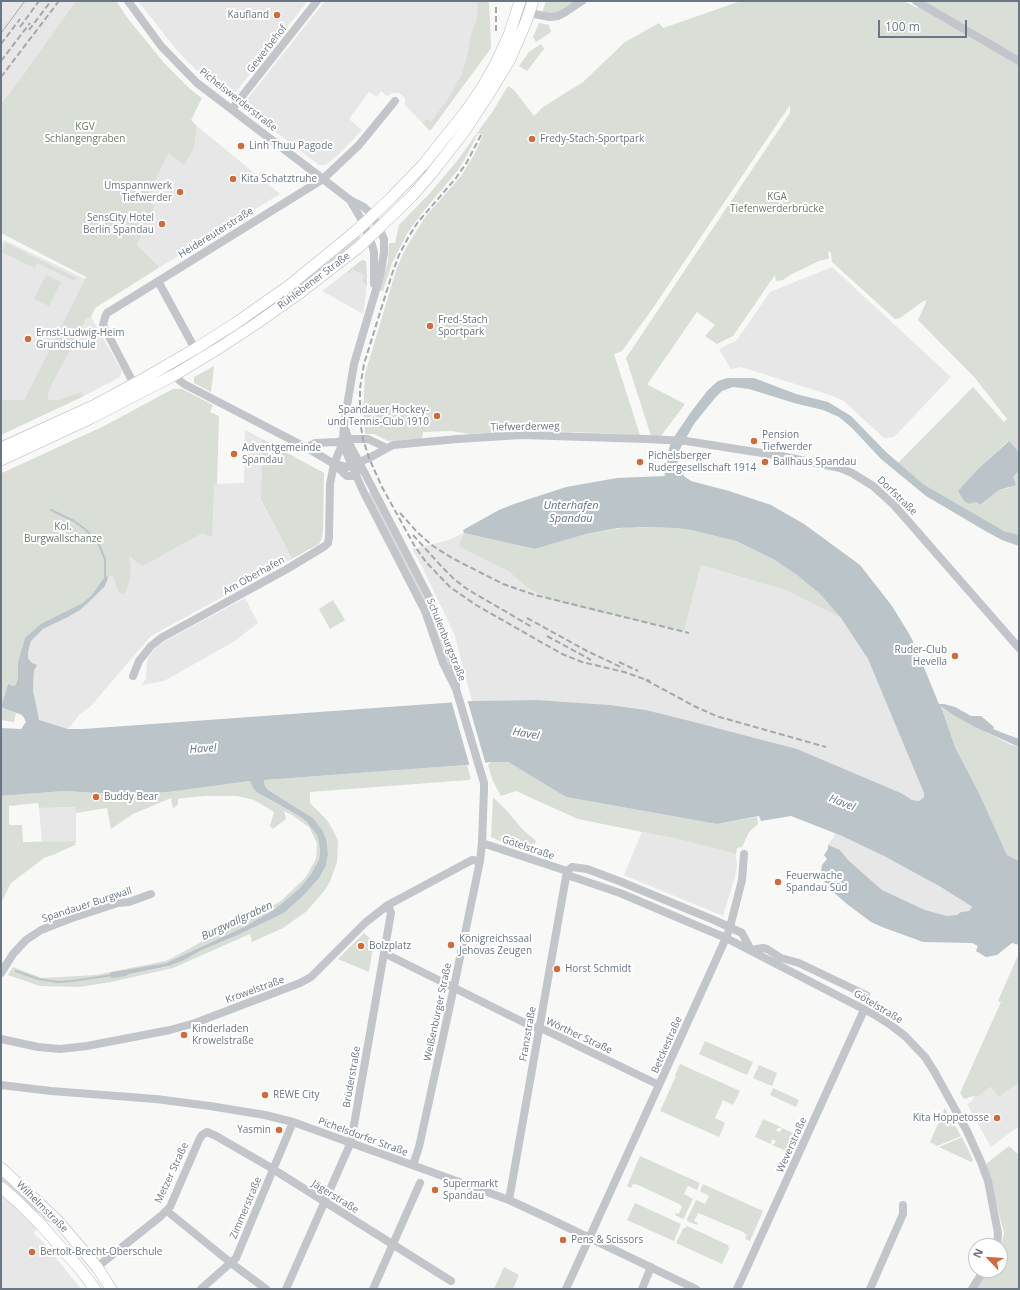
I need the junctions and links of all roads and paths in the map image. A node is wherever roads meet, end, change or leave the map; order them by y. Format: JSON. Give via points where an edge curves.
{"nodes":[{"id":1,"x":128,"y":1,"type":"edge"},
{"id":2,"x":317,"y":1,"type":"edge"},
{"id":3,"x":520,"y":1,"type":"edge"},
{"id":4,"x":533,"y":1,"type":"edge"},
{"id":5,"x":581,"y":1,"type":"edge"},
{"id":6,"x":916,"y":1,"type":"edge"},
{"id":7,"x":529,"y":13,"type":"junction"},
{"id":8,"x":1019,"y":61,"type":"edge"},
{"id":9,"x":395,"y":101,"type":"dead end"},
{"id":10,"x":232,"y":109,"type":"junction"},
{"id":11,"x":323,"y":179,"type":"junction"},
{"id":12,"x":350,"y":200,"type":"junction"},
{"id":13,"x":373,"y":216,"type":"junction"},
{"id":14,"x":364,"y":224,"type":"junction"},
{"id":15,"x":379,"y":228,"type":"junction"},
{"id":16,"x":369,"y":238,"type":"junction"},
{"id":17,"x":158,"y":281,"type":"junction"},
{"id":18,"x":374,"y":293,"type":"junction"},
{"id":19,"x":195,"y":349,"type":"junction"},
{"id":20,"x":176,"y":374,"type":"junction"},
{"id":21,"x":136,"y":389,"type":"junction"},
{"id":22,"x":346,"y":440,"type":"junction"},
{"id":23,"x":686,"y":442,"type":"joint"},
{"id":24,"x":1,"y":448,"type":"edge"},
{"id":25,"x":386,"y":448,"type":"junction"},
{"id":26,"x":309,"y":449,"type":"junction"},
{"id":27,"x":1,"y":460,"type":"edge"},
{"id":28,"x":334,"y":464,"type":"junction"},
{"id":29,"x":355,"y":464,"type":"junction"},
{"id":30,"x":356,"y":475,"type":"junction"},
{"id":31,"x":1019,"y":648,"type":"edge"},
{"id":32,"x":134,"y":676,"type":"dead end"},
{"id":33,"x":456,"y":689,"type":"junction"},
{"id":34,"x":482,"y":843,"type":"junction"},
{"id":35,"x":744,"y":854,"type":"dead end"},
{"id":36,"x":480,"y":861,"type":"junction"},
{"id":37,"x":567,"y":871,"type":"junction"},
{"id":38,"x":151,"y":894,"type":"dead end"},
{"id":39,"x":388,"y":905,"type":"junction"},
{"id":40,"x":730,"y":927,"type":"junction"},
{"id":41,"x":726,"y":938,"type":"junction"},
{"id":42,"x":751,"y":950,"type":"junction"},
{"id":43,"x":384,"y":953,"type":"junction"},
{"id":44,"x":1,"y":973,"type":"edge"},
{"id":45,"x":454,"y":987,"type":"junction"},
{"id":46,"x":866,"y":995,"type":"dead end"},
{"id":47,"x":864,"y":1010,"type":"junction"},
{"id":48,"x":539,"y":1028,"type":"junction"},
{"id":49,"x":1,"y":1039,"type":"edge"},
{"id":50,"x":1,"y":1085,"type":"edge"},
{"id":51,"x":659,"y":1085,"type":"junction"},
{"id":52,"x":293,"y":1122,"type":"junction"},
{"id":53,"x":207,"y":1132,"type":"joint"},
{"id":54,"x":351,"y":1142,"type":"junction"},
{"id":55,"x":413,"y":1166,"type":"junction"},
{"id":56,"x":1,"y":1168,"type":"edge"},
{"id":57,"x":273,"y":1169,"type":"junction"},
{"id":58,"x":420,"y":1183,"type":"dead end"},
{"id":59,"x":1,"y":1188,"type":"edge"},
{"id":60,"x":508,"y":1200,"type":"junction"},
{"id":61,"x":325,"y":1202,"type":"junction"},
{"id":62,"x":903,"y":1205,"type":"dead end"},
{"id":63,"x":167,"y":1211,"type":"junction"},
{"id":64,"x":58,"y":1221,"type":"junction"},
{"id":65,"x":46,"y":1231,"type":"junction"},
{"id":66,"x":589,"y":1238,"type":"junction"},
{"id":67,"x":998,"y":1238,"type":"edge"},
{"id":68,"x":393,"y":1245,"type":"junction"},
{"id":69,"x":231,"y":1263,"type":"junction"},
{"id":70,"x":97,"y":1267,"type":"junction"},
{"id":71,"x":651,"y":1267,"type":"junction"},
{"id":72,"x":86,"y":1276,"type":"junction"},
{"id":73,"x":979,"y":1278,"type":"edge"},
{"id":74,"x":451,"y":1281,"type":"dead end"},
{"id":75,"x":95,"y":1289,"type":"edge"},
{"id":76,"x":111,"y":1289,"type":"edge"},
{"id":77,"x":200,"y":1289,"type":"edge"},
{"id":78,"x":266,"y":1289,"type":"edge"},
{"id":79,"x":286,"y":1289,"type":"edge"},
{"id":80,"x":374,"y":1289,"type":"edge"},
{"id":81,"x":566,"y":1289,"type":"edge"},
{"id":82,"x":642,"y":1289,"type":"edge"},
{"id":83,"x":696,"y":1289,"type":"edge"},
{"id":84,"x":737,"y":1289,"type":"edge"},
{"id":85,"x":870,"y":1289,"type":"edge"},
{"id":86,"x":972,"y":1289,"type":"edge"}],
"edges":[{"from":1,"to":10,"type":"street","name":"Pichelswerderstraße","via":[[161,46],[197,82]]},
{"from":2,"to":10,"type":"street","name":"Gewerbehof"},
{"from":3,"to":7,"type":"street"},
{"from":3,"to":13,"type":"main road","name":"Ruhlebener Straße","via":[[504,45],[474,100],[423,165]]},
{"from":4,"to":7,"type":"main road","name":"Ruhlebener Straße"},
{"from":5,"to":7,"type":"street","via":[[558,16],[549,18]]},
{"from":6,"to":8,"type":"street"},
{"from":7,"to":15,"type":"main road","name":"Ruhlebener Straße","via":[[509,61],[466,129],[412,196]]},
{"from":9,"to":11,"type":"street","name":"Heidereuterstraße","via":[[359,145]]},
{"from":10,"to":11,"type":"street","name":"Pichelswerderstraße"},
{"from":11,"to":12,"type":"street","name":"Pichelswerderstraße"},
{"from":11,"to":17,"type":"street","name":"Heidereuterstraße"},
{"from":12,"to":13,"type":"street","name":"Pichelswerderstraße","via":[[364,207]]},
{"from":12,"to":14,"type":"street","name":"Pichelswerderstraße"},
{"from":13,"to":14,"type":"main road","name":"Ruhlebener Straße"},
{"from":13,"to":15,"type":"street","name":"Pichelswerderstraße"},
{"from":14,"to":16,"type":"street","name":"Schulenburgstraße"},
{"from":14,"to":19,"type":"main road","name":"Ruhlebener Straße","via":[[284,289]]},
{"from":15,"to":16,"type":"main road","name":"Ruhlebener Straße"},
{"from":15,"to":18,"type":"street","name":"Schulenburgstraße","via":[[384,239],[384,253]]},
{"from":16,"to":18,"type":"street","name":"Schulenburgstraße","via":[[374,252]]},
{"from":16,"to":20,"type":"main road","name":"Ruhlebener Straße","via":[[279,308]]},
{"from":17,"to":19,"type":"street"},
{"from":17,"to":21,"type":"street","name":"Heidereuterstraße","via":[[107,313],[103,320],[105,330]]},
{"from":18,"to":22,"type":"street","name":"Schulenburgstraße","via":[[354,364],[344,424]]},
{"from":19,"to":21,"type":"main road","name":"Ruhlebener Straße"},
{"from":20,"to":21,"type":"main road","name":"Ruhlebener Straße"},
{"from":20,"to":26,"type":"street","name":"Tiefwerderweg","via":[[184,384]]},
{"from":21,"to":24,"type":"main road","name":"Ruhlebener Straße"},
{"from":21,"to":27,"type":"main road","name":"Ruhlebener Straße","via":[[91,418]]},
{"from":22,"to":25,"type":"street","via":[[368,439]]},
{"from":22,"to":26,"type":"street","via":[[315,443]]},
{"from":22,"to":28,"type":"street"},
{"from":22,"to":29,"type":"street","name":"Schulenburgstraße"},
{"from":23,"to":25,"type":"street","name":"Tiefwerderweg","via":[[664,439],[522,435],[409,443]]},
{"from":23,"to":31,"type":"street","name":"Dorfstraße","via":[[781,456],[840,468],[863,479],[901,512]]},
{"from":25,"to":29,"type":"street","name":"Tiefwerderweg"},
{"from":26,"to":28,"type":"street","name":"Tiefwerderweg"},
{"from":28,"to":29,"type":"street","name":"Tiefwerderweg","via":[[346,467]]},
{"from":28,"to":30,"type":"street","name":"Tiefwerderweg","via":[[347,476]]},
{"from":28,"to":32,"type":"street","name":"Am Oberhafen","via":[[330,484],[328,543],[287,570],[161,638],[150,646],[139,661]]},
{"from":29,"to":30,"type":"street"},
{"from":29,"to":33,"type":"street","name":"Schulenburgstraße","via":[[430,601],[452,659]]},
{"from":30,"to":33,"type":"street","name":"Schulenburgstraße","via":[[419,600]]},
{"from":33,"to":34,"type":"street","via":[[484,789]]},
{"from":34,"to":36,"type":"street"},
{"from":34,"to":37,"type":"street","name":"Götelstraße"},
{"from":35,"to":40,"type":"street","name":"Betckestraße","via":[[742,880]]},
{"from":36,"to":39,"type":"street","name":"Krowelstraße","via":[[472,860]]},
{"from":36,"to":45,"type":"street","name":"Weißenburger Straße"},
{"from":37,"to":40,"type":"street","name":"Götelstraße","via":[[572,867],[587,869]]},
{"from":37,"to":41,"type":"street","name":"Götelstraße","via":[[574,878],[620,893]]},
{"from":37,"to":48,"type":"street","name":"Franzstraße"},
{"from":38,"to":44,"type":"street","name":"Spandauer Burgwall","via":[[41,930],[18,948]]},
{"from":39,"to":43,"type":"street","name":"Brüderstraße","via":[[391,913]]},
{"from":39,"to":49,"type":"street","name":"Krowelstraße","via":[[366,922],[311,977],[300,984],[195,1023],[170,1030],[60,1049]]},
{"from":40,"to":41,"type":"street","name":"Betckestraße"},
{"from":40,"to":42,"type":"street","name":"Götelstraße","via":[[742,933]]},
{"from":41,"to":42,"type":"street","name":"Götelstraße"},
{"from":41,"to":51,"type":"street","name":"Betckestraße"},
{"from":42,"to":46,"type":"street","via":[[767,949],[781,958],[799,963]]},
{"from":42,"to":47,"type":"street","name":"Götelstraße"},
{"from":43,"to":45,"type":"street","name":"Wörther Straße"},
{"from":43,"to":54,"type":"street","name":"Brüderstraße"},
{"from":45,"to":48,"type":"street","name":"Wörther Straße"},
{"from":45,"to":55,"type":"street","name":"Weißenburger Straße"},
{"from":47,"to":67,"type":"street","name":"Götelstraße","via":[[905,1036],[925,1057],[934,1071],[981,1162],[988,1182]]},
{"from":47,"to":84,"type":"street","name":"Weverstraße"},
{"from":48,"to":51,"type":"street","name":"Wörther Straße"},
{"from":48,"to":60,"type":"street","name":"Franzstraße"},
{"from":50,"to":52,"type":"street","name":"Pichelsdorfer Straße","via":[[163,1100]]},
{"from":51,"to":66,"type":"street","name":"Betckestraße"},
{"from":52,"to":54,"type":"street","name":"Pichelsdorfer Straße"},
{"from":52,"to":57,"type":"street","name":"Zimmerstraße"},
{"from":53,"to":57,"type":"street","name":"Jägerstraße"},
{"from":53,"to":63,"type":"street","name":"Metzer Straße","via":[[199,1140]]},
{"from":54,"to":55,"type":"street","name":"Pichelsdorfer Straße"},
{"from":54,"to":61,"type":"street","name":"Brüderstraße"},
{"from":55,"to":60,"type":"street","name":"Pichelsdorfer Straße"},
{"from":56,"to":64,"type":"main road","name":"Wilhelmstraße"},
{"from":57,"to":61,"type":"street","name":"Jägerstraße"},
{"from":57,"to":69,"type":"street","name":"Zimmerstraße","via":[[236,1258]]},
{"from":58,"to":68,"type":"street"},
{"from":59,"to":65,"type":"main road","name":"Wilhelmstraße"},
{"from":60,"to":66,"type":"street","name":"Pichelsdorfer Straße"},
{"from":61,"to":68,"type":"street","name":"Jägerstraße"},
{"from":61,"to":79,"type":"street","name":"Brüderstraße"},
{"from":62,"to":85,"type":"street","via":[[903,1214]]},
{"from":63,"to":69,"type":"street"},
{"from":63,"to":70,"type":"street","name":"Metzer Straße"},
{"from":64,"to":65,"type":"main road"},
{"from":64,"to":70,"type":"main road","name":"Wilhelmstraße"},
{"from":65,"to":72,"type":"main road","name":"Wilhelmstraße"},
{"from":66,"to":71,"type":"street","name":"Pichelsdorfer Straße"},
{"from":66,"to":81,"type":"street","name":"Betckestraße"},
{"from":68,"to":74,"type":"street","name":"Jägerstraße"},
{"from":68,"to":80,"type":"street"},
{"from":69,"to":77,"type":"street","name":"Zimmerstraße"},
{"from":69,"to":78,"type":"street"},
{"from":70,"to":72,"type":"main road"},
{"from":70,"to":76,"type":"main road","name":"Wilhelmstraße"},
{"from":71,"to":82,"type":"street"},
{"from":71,"to":83,"type":"street","name":"Pichelsdorfer Straße"},
{"from":72,"to":75,"type":"main road","name":"Wilhelmstraße"},
{"from":73,"to":86,"type":"street"}]}
